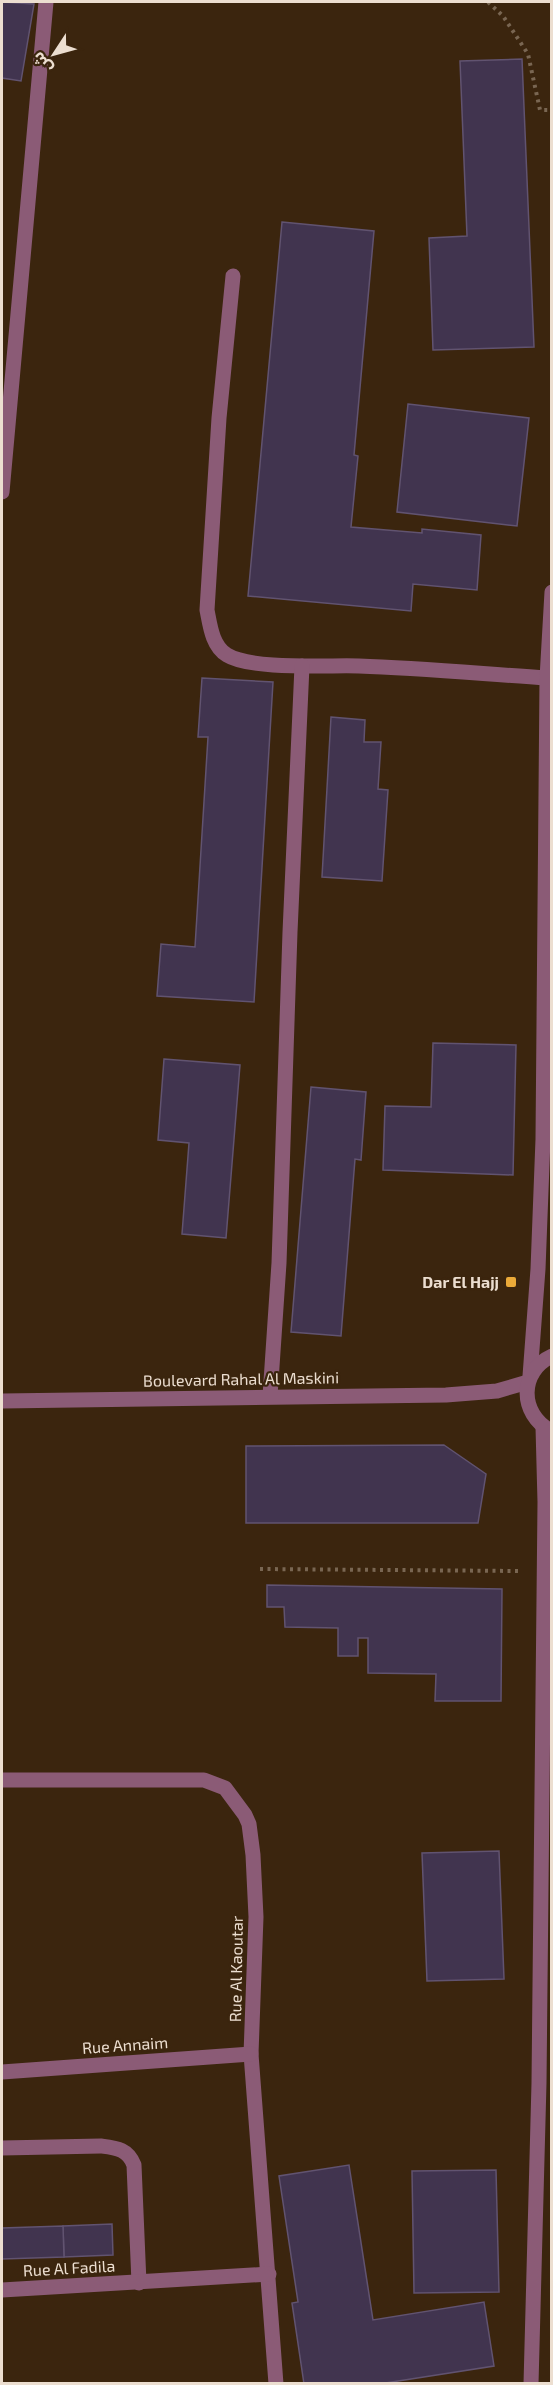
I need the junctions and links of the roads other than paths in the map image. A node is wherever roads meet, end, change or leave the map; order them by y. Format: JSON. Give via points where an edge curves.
{"nodes":[{"id":1,"x":46,"y":2,"type":"edge"},
{"id":2,"x":233,"y":276,"type":"dead end"},
{"id":3,"x":2,"y":486,"type":"edge"},
{"id":4,"x":2,"y":492,"type":"edge"},
{"id":5,"x":552,"y":592,"type":"edge"},
{"id":6,"x":302,"y":666,"type":"junction"},
{"id":7,"x":547,"y":678,"type":"junction"},
{"id":8,"x":550,"y":731,"type":"edge"},
{"id":9,"x":552,"y":1356,"type":"edge"},
{"id":10,"x":529,"y":1379,"type":"junction"},
{"id":11,"x":481,"y":1392,"type":"junction"},
{"id":12,"x":270,"y":1396,"type":"junction"},
{"id":13,"x":2,"y":1401,"type":"edge"},
{"id":14,"x":527,"y":1402,"type":"junction"},
{"id":15,"x":547,"y":1429,"type":"edge"},
{"id":16,"x":2,"y":1780,"type":"edge"},
{"id":17,"x":251,"y":2054,"type":"junction"},
{"id":18,"x":2,"y":2072,"type":"edge"},
{"id":19,"x":2,"y":2148,"type":"edge"},
{"id":20,"x":269,"y":2274,"type":"junction"},
{"id":21,"x":139,"y":2283,"type":"junction"},
{"id":22,"x":2,"y":2290,"type":"edge"},
{"id":23,"x":276,"y":2384,"type":"edge"},
{"id":24,"x":531,"y":2384,"type":"edge"}],
"edges":[{"from":1,"to":3,"type":"street"},
{"from":2,"to":6,"type":"street","via":[[207,610],[212,636],[226,655],[248,662]]},
{"from":3,"to":4,"type":"street"},
{"from":5,"to":7,"type":"street"},
{"from":6,"to":7,"type":"street"},
{"from":6,"to":12,"type":"street","via":[[279,1275]]},
{"from":7,"to":8,"type":"street"},
{"from":8,"to":10,"type":"street","via":[[543,1139]]},
{"from":9,"to":10,"type":"street","name":"Boulevard Rahal Al Maskini","via":[[536,1366]]},
{"from":10,"to":11,"type":"street","name":"Boulevard Rahal Al Maskini","via":[[497,1391]]},
{"from":10,"to":14,"type":"street"},
{"from":11,"to":12,"type":"street","name":"Boulevard Rahal Al Maskini"},
{"from":11,"to":14,"type":"street","name":"Boulevard Rahal Al Maskini"},
{"from":12,"to":13,"type":"street","name":"Boulevard Rahal Al Maskini"},
{"from":14,"to":15,"type":"street"},
{"from":15,"to":24,"type":"street"},
{"from":16,"to":17,"type":"street","name":"Rue Al Kaoutar","via":[[204,1779],[225,1788],[249,1824],[253,1856]]},
{"from":17,"to":18,"type":"street","name":"Rue Annaim"},
{"from":17,"to":20,"type":"street","name":"Rue Al Kaoutar"},
{"from":19,"to":21,"type":"street","via":[[101,2146],[128,2153],[134,2165]]},
{"from":20,"to":21,"type":"street","name":"Rue Al Fadila"},
{"from":20,"to":23,"type":"street","name":"Rue Al Kaoutar"},
{"from":21,"to":22,"type":"street","name":"Rue Al Fadila"}]}
